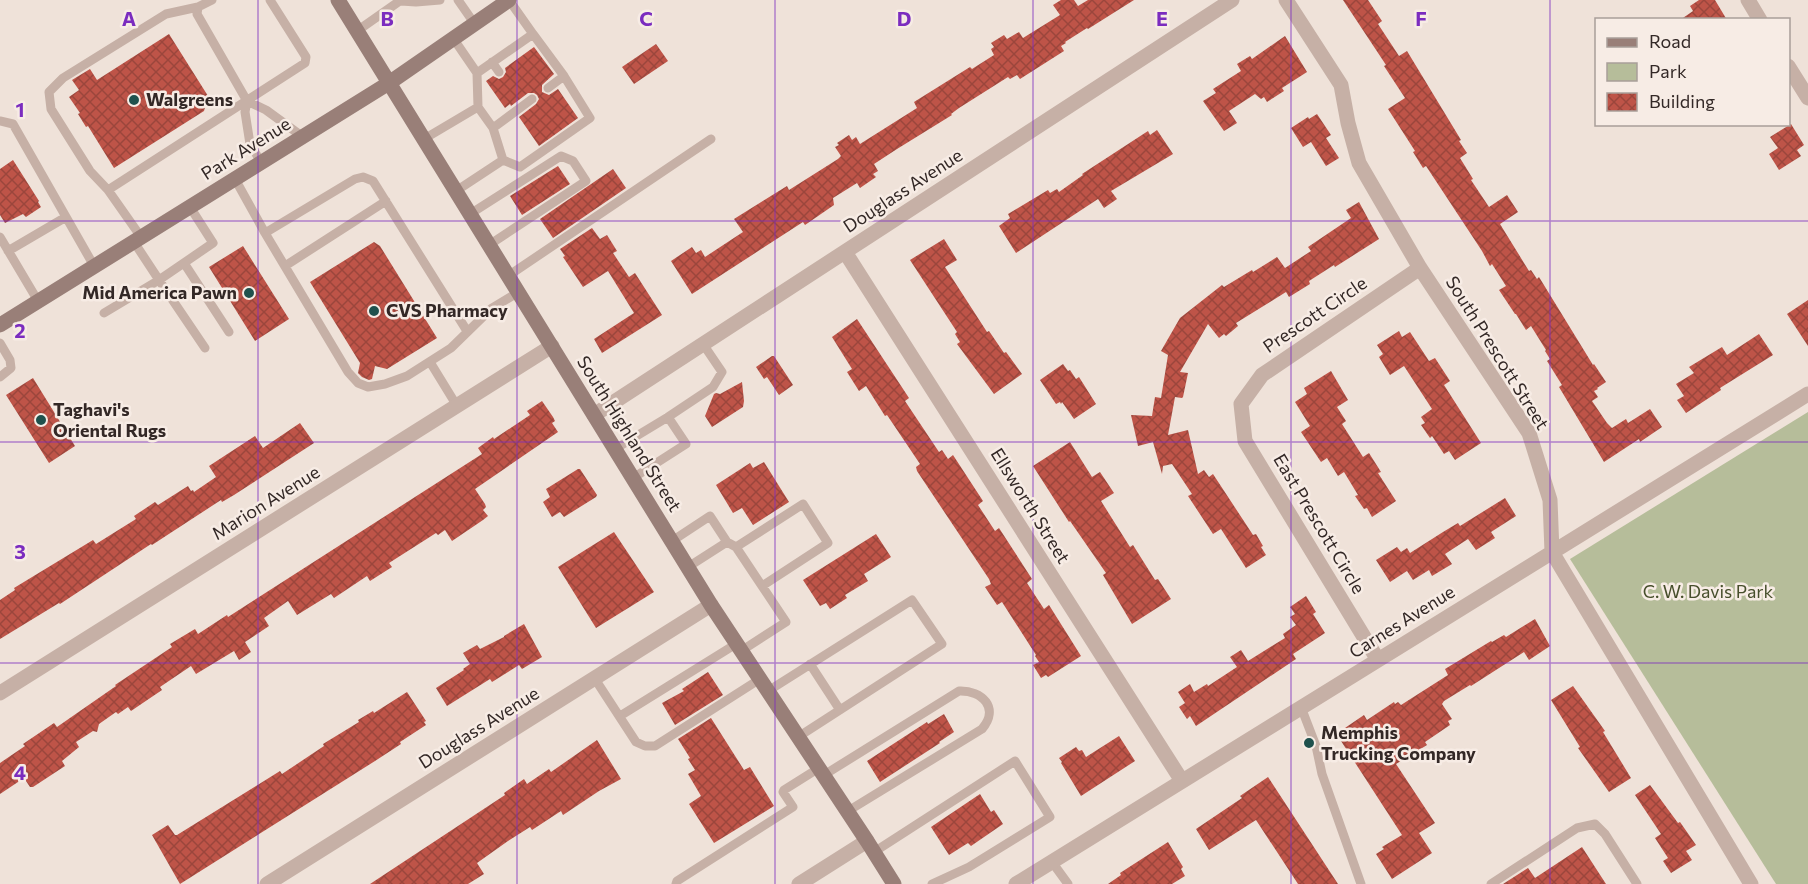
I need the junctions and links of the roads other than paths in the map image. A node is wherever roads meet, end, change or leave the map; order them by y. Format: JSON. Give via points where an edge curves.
{"nodes":[{"id":1,"x":212,"y":0,"type":"edge"},
{"id":2,"x":270,"y":0,"type":"edge"},
{"id":3,"x":338,"y":0,"type":"edge"},
{"id":4,"x":401,"y":0,"type":"edge"},
{"id":5,"x":440,"y":0,"type":"edge"},
{"id":6,"x":458,"y":0,"type":"edge"},
{"id":7,"x":509,"y":0,"type":"edge"},
{"id":8,"x":1232,"y":0,"type":"edge"},
{"id":9,"x":1286,"y":0,"type":"edge"},
{"id":10,"x":1748,"y":0,"type":"edge"},
{"id":11,"x":198,"y":7,"type":"junction"},
{"id":12,"x":1759,"y":18,"type":"edge"},
{"id":13,"x":474,"y":23,"type":"junction"},
{"id":14,"x":357,"y":31,"type":"junction"},
{"id":15,"x":533,"y":34,"type":"junction"},
{"id":16,"x":453,"y":38,"type":"junction"},
{"id":17,"x":518,"y":44,"type":"junction"},
{"id":18,"x":525,"y":53,"type":"dead end"},
{"id":19,"x":492,"y":62,"type":"junction"},
{"id":20,"x":1790,"y":69,"type":"edge"},
{"id":21,"x":499,"y":72,"type":"dead end"},
{"id":22,"x":477,"y":73,"type":"junction"},
{"id":23,"x":564,"y":76,"type":"junction"},
{"id":24,"x":389,"y":83,"type":"junction"},
{"id":25,"x":548,"y":84,"type":"dead end"},
{"id":26,"x":1808,"y":98,"type":"edge"},
{"id":27,"x":532,"y":99,"type":"dead end"},
{"id":28,"x":248,"y":101,"type":"junction"},
{"id":29,"x":478,"y":107,"type":"junction"},
{"id":30,"x":0,"y":121,"type":"edge"},
{"id":31,"x":493,"y":128,"type":"junction"},
{"id":32,"x":303,"y":137,"type":"junction"},
{"id":33,"x":424,"y":139,"type":"junction"},
{"id":34,"x":711,"y":139,"type":"dead end"},
{"id":35,"x":503,"y":160,"type":"junction"},
{"id":36,"x":261,"y":162,"type":"junction"},
{"id":37,"x":235,"y":179,"type":"junction"},
{"id":38,"x":108,"y":190,"type":"junction"},
{"id":39,"x":456,"y":191,"type":"junction"},
{"id":40,"x":386,"y":201,"type":"junction"},
{"id":41,"x":189,"y":207,"type":"junction"},
{"id":42,"x":470,"y":214,"type":"junction"},
{"id":43,"x":66,"y":217,"type":"junction"},
{"id":44,"x":265,"y":233,"type":"junction"},
{"id":45,"x":0,"y":237,"type":"edge"},
{"id":46,"x":137,"y":240,"type":"junction"},
{"id":47,"x":489,"y":245,"type":"junction"},
{"id":48,"x":8,"y":251,"type":"junction"},
{"id":49,"x":845,"y":252,"type":"junction"},
{"id":50,"x":184,"y":263,"type":"junction"},
{"id":51,"x":94,"y":266,"type":"junction"},
{"id":52,"x":285,"y":266,"type":"junction"},
{"id":53,"x":1420,"y":268,"type":"junction"},
{"id":54,"x":508,"y":276,"type":"junction"},
{"id":55,"x":159,"y":280,"type":"junction"},
{"id":56,"x":519,"y":292,"type":"junction"},
{"id":57,"x":38,"y":301,"type":"junction"},
{"id":58,"x":104,"y":313,"type":"dead end"},
{"id":59,"x":0,"y":325,"type":"edge"},
{"id":60,"x":229,"y":332,"type":"dead end"},
{"id":61,"x":467,"y":332,"type":"junction"},
{"id":62,"x":0,"y":343,"type":"edge"},
{"id":63,"x":703,"y":344,"type":"junction"},
{"id":64,"x":552,"y":346,"type":"junction"},
{"id":65,"x":205,"y":348,"type":"dead end"},
{"id":66,"x":430,"y":362,"type":"junction"},
{"id":67,"x":0,"y":377,"type":"edge"},
{"id":68,"x":1808,"y":394,"type":"edge"},
{"id":69,"x":1241,"y":404,"type":"joint"},
{"id":70,"x":457,"y":406,"type":"junction"},
{"id":71,"x":594,"y":415,"type":"junction"},
{"id":72,"x":668,"y":417,"type":"junction"},
{"id":73,"x":615,"y":449,"type":"junction"},
{"id":74,"x":633,"y":478,"type":"junction"},
{"id":75,"x":672,"y":541,"type":"junction"},
{"id":76,"x":728,"y":542,"type":"junction"},
{"id":77,"x":736,"y":547,"type":"junction"},
{"id":78,"x":1552,"y":552,"type":"junction"},
{"id":79,"x":687,"y":567,"type":"junction"},
{"id":80,"x":762,"y":586,"type":"junction"},
{"id":81,"x":711,"y":605,"type":"junction"},
{"id":82,"x":738,"y":647,"type":"junction"},
{"id":83,"x":1378,"y":660,"type":"junction"},
{"id":84,"x":810,"y":664,"type":"junction"},
{"id":85,"x":595,"y":679,"type":"junction"},
{"id":86,"x":764,"y":685,"type":"junction"},
{"id":87,"x":0,"y":693,"type":"edge"},
{"id":88,"x":1301,"y":707,"type":"junction"},
{"id":89,"x":840,"y":710,"type":"junction"},
{"id":90,"x":620,"y":716,"type":"junction"},
{"id":91,"x":798,"y":737,"type":"junction"},
{"id":92,"x":821,"y":772,"type":"junction"},
{"id":93,"x":1182,"y":782,"type":"junction"},
{"id":94,"x":848,"y":812,"type":"junction"},
{"id":95,"x":870,"y":846,"type":"junction"},
{"id":96,"x":1052,"y":862,"type":"junction"},
{"id":97,"x":267,"y":884,"type":"edge"},
{"id":98,"x":676,"y":884,"type":"edge"},
{"id":99,"x":799,"y":884,"type":"edge"},
{"id":100,"x":894,"y":884,"type":"edge"},
{"id":101,"x":932,"y":884,"type":"edge"},
{"id":102,"x":1017,"y":884,"type":"edge"},
{"id":103,"x":1068,"y":884,"type":"edge"},
{"id":104,"x":1361,"y":884,"type":"edge"},
{"id":105,"x":1491,"y":884,"type":"edge"},
{"id":106,"x":1637,"y":884,"type":"edge"},
{"id":107,"x":1751,"y":884,"type":"edge"}],
"edges":[{"from":1,"to":11,"type":"lane"},
{"from":2,"to":28,"type":"lane","via":[[306,57],[305,63]]},
{"from":3,"to":14,"type":"main road","name":"South Highland Street"},
{"from":4,"to":5,"type":"lane"},
{"from":4,"to":14,"type":"lane"},
{"from":6,"to":13,"type":"lane"},
{"from":7,"to":13,"type":"main road","name":"Park Avenue"},
{"from":7,"to":15,"type":"lane"},
{"from":8,"to":49,"type":"street","name":"Douglass Avenue"},
{"from":9,"to":53,"type":"street","name":"South Prescott Street","via":[[1341,85],[1359,163]]},
{"from":10,"to":12,"type":"street"},
{"from":11,"to":28,"type":"lane","via":[[197,15]]},
{"from":11,"to":38,"type":"lane","via":[[166,14],[63,78],[49,92],[51,110],[90,171]]},
{"from":13,"to":16,"type":"main road","name":"Park Avenue"},
{"from":14,"to":24,"type":"main road","name":"South Highland Street"},
{"from":15,"to":17,"type":"lane"},
{"from":15,"to":23,"type":"lane"},
{"from":16,"to":22,"type":"lane"},
{"from":16,"to":24,"type":"main road","name":"Park Avenue"},
{"from":17,"to":18,"type":"lane"},
{"from":17,"to":19,"type":"lane"},
{"from":19,"to":21,"type":"lane"},
{"from":19,"to":22,"type":"lane"},
{"from":20,"to":26,"type":"street"},
{"from":22,"to":29,"type":"lane"},
{"from":23,"to":25,"type":"lane"},
{"from":23,"to":35,"type":"lane","via":[[590,118],[520,167]]},
{"from":24,"to":32,"type":"main road","name":"Park Avenue"},
{"from":24,"to":33,"type":"main road","name":"South Highland Street"},
{"from":27,"to":31,"type":"lane","via":[[521,102]]},
{"from":28,"to":32,"type":"lane"},
{"from":28,"to":36,"type":"lane","via":[[245,112],[250,144]]},
{"from":28,"to":38,"type":"lane"},
{"from":29,"to":31,"type":"lane"},
{"from":29,"to":33,"type":"lane"},
{"from":30,"to":43,"type":"lane","via":[[13,124]]},
{"from":31,"to":35,"type":"lane"},
{"from":32,"to":36,"type":"main road","name":"Park Avenue"},
{"from":33,"to":39,"type":"main road","name":"South Highland Street"},
{"from":34,"to":54,"type":"lane"},
{"from":35,"to":39,"type":"lane"},
{"from":36,"to":37,"type":"main road","name":"Park Avenue"},
{"from":37,"to":41,"type":"main road","name":"Park Avenue"},
{"from":37,"to":44,"type":"lane"},
{"from":38,"to":46,"type":"lane"},
{"from":39,"to":42,"type":"main road","name":"South Highland Street"},
{"from":40,"to":44,"type":"lane","via":[[373,181],[355,179]]},
{"from":40,"to":52,"type":"lane"},
{"from":40,"to":61,"type":"lane"},
{"from":41,"to":46,"type":"main road","name":"Park Avenue"},
{"from":41,"to":50,"type":"lane","via":[[213,243]]},
{"from":42,"to":47,"type":"main road","name":"South Highland Street"},
{"from":42,"to":47,"type":"lane","via":[[561,156],[573,161],[586,181]]},
{"from":43,"to":48,"type":"lane"},
{"from":43,"to":51,"type":"lane"},
{"from":44,"to":52,"type":"lane"},
{"from":45,"to":48,"type":"lane"},
{"from":46,"to":51,"type":"main road","name":"Park Avenue"},
{"from":46,"to":55,"type":"lane"},
{"from":47,"to":54,"type":"main road","name":"South Highland Street"},
{"from":48,"to":57,"type":"lane"},
{"from":49,"to":63,"type":"street","name":"Douglass Avenue"},
{"from":49,"to":93,"type":"street","name":"Ellsworth Street"},
{"from":50,"to":55,"type":"lane"},
{"from":50,"to":60,"type":"lane"},
{"from":51,"to":57,"type":"main road","name":"Park Avenue"},
{"from":52,"to":66,"type":"lane","via":[[358,383],[368,387],[385,384]]},
{"from":53,"to":69,"type":"street","name":"Prescott Circle","via":[[1262,375]]},
{"from":53,"to":78,"type":"street","name":"South Prescott Street","via":[[1529,433],[1550,500]]},
{"from":54,"to":56,"type":"main road","name":"South Highland Street"},
{"from":55,"to":58,"type":"lane"},
{"from":55,"to":65,"type":"lane"},
{"from":56,"to":61,"type":"lane","via":[[492,308]]},
{"from":56,"to":64,"type":"main road","name":"South Highland Street"},
{"from":57,"to":59,"type":"main road","name":"Park Avenue"},
{"from":61,"to":66,"type":"lane"},
{"from":62,"to":67,"type":"lane","via":[[11,368]]},
{"from":63,"to":71,"type":"street","name":"Douglass Avenue"},
{"from":63,"to":72,"type":"lane","via":[[722,372],[713,387]]},
{"from":64,"to":70,"type":"street","name":"Marion Avenue"},
{"from":64,"to":71,"type":"main road","name":"South Highland Street"},
{"from":66,"to":70,"type":"lane"},
{"from":68,"to":78,"type":"street","name":"Carnes Avenue"},
{"from":69,"to":83,"type":"street","name":"East Prescott Circle","via":[[1245,441]]},
{"from":70,"to":87,"type":"street","name":"Marion Avenue"},
{"from":71,"to":73,"type":"main road","name":"South Highland Street"},
{"from":72,"to":73,"type":"lane"},
{"from":72,"to":74,"type":"lane","via":[[686,444]]},
{"from":73,"to":74,"type":"main road","name":"South Highland Street"},
{"from":74,"to":75,"type":"main road","name":"South Highland Street"},
{"from":75,"to":76,"type":"lane","via":[[710,516]]},
{"from":75,"to":79,"type":"main road","name":"South Highland Street"},
{"from":76,"to":77,"type":"lane"},
{"from":76,"to":79,"type":"lane"},
{"from":77,"to":80,"type":"lane"},
{"from":77,"to":80,"type":"lane","via":[[803,504],[828,543]]},
{"from":78,"to":83,"type":"street","name":"Carnes Avenue"},
{"from":78,"to":107,"type":"street","name":"South Prescott Street"},
{"from":79,"to":81,"type":"main road","name":"South Highland Street"},
{"from":80,"to":82,"type":"lane","via":[[786,622]]},
{"from":81,"to":82,"type":"main road","name":"South Highland Street"},
{"from":81,"to":85,"type":"street","name":"Douglass Avenue"},
{"from":82,"to":86,"type":"main road","name":"South Highland Street"},
{"from":82,"to":90,"type":"lane"},
{"from":83,"to":88,"type":"street","name":"Carnes Avenue"},
{"from":84,"to":86,"type":"lane"},
{"from":84,"to":89,"type":"lane"},
{"from":84,"to":89,"type":"lane","via":[[912,600],[942,644]]},
{"from":85,"to":90,"type":"lane"},
{"from":85,"to":97,"type":"street","name":"Douglass Avenue"},
{"from":86,"to":90,"type":"lane","via":[[655,746],[636,742]]},
{"from":86,"to":91,"type":"main road","name":"South Highland Street"},
{"from":88,"to":93,"type":"street","name":"Carnes Avenue"},
{"from":88,"to":104,"type":"lane"},
{"from":89,"to":91,"type":"lane"},
{"from":91,"to":92,"type":"main road","name":"South Highland Street"},
{"from":92,"to":94,"type":"main road","name":"South Highland Street"},
{"from":92,"to":94,"type":"lane","via":[[959,691],[970,690],[987,704],[990,713],[982,729]]},
{"from":92,"to":98,"type":"lane","via":[[784,790],[793,807]]},
{"from":93,"to":96,"type":"street","name":"Carnes Avenue"},
{"from":94,"to":95,"type":"main road","name":"South Highland Street"},
{"from":95,"to":99,"type":"street"},
{"from":95,"to":100,"type":"main road","name":"South Highland Street"},
{"from":95,"to":101,"type":"lane","via":[[1015,761],[1050,817],[969,867]]},
{"from":96,"to":102,"type":"street","name":"Carnes Avenue"},
{"from":96,"to":103,"type":"lane"},
{"from":105,"to":106,"type":"lane","via":[[1577,828],[1595,824]]}]}
